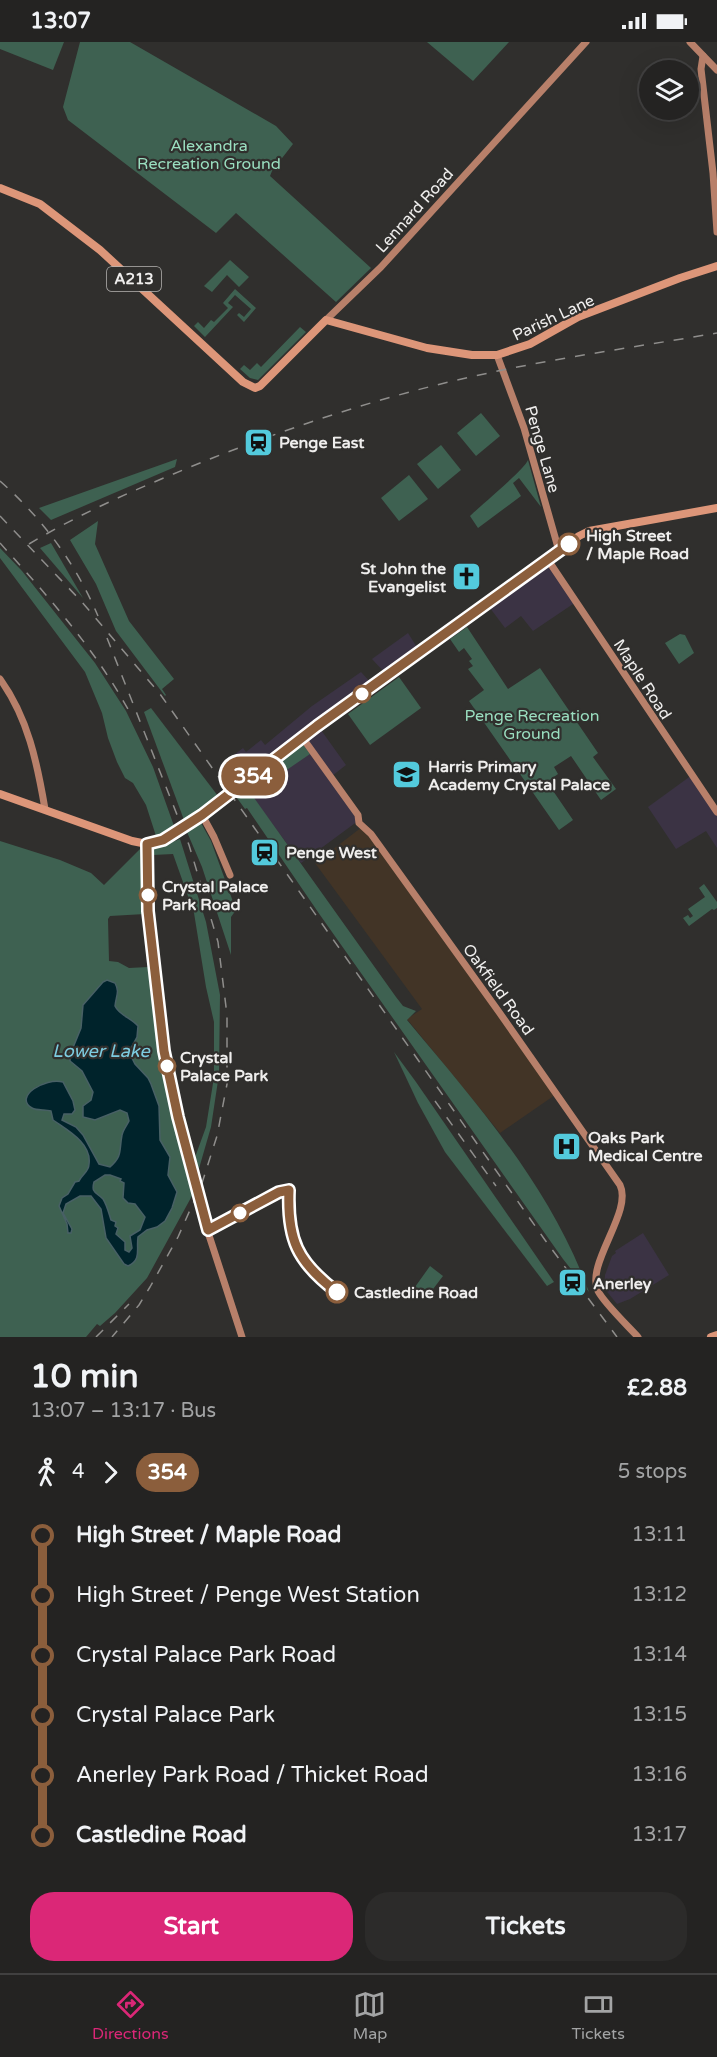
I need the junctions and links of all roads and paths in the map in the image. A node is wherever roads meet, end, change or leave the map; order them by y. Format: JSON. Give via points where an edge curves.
{"nodes":[{"id":1,"x":586,"y":42,"type":"edge"},
{"id":2,"x":690,"y":42,"type":"edge"},
{"id":3,"x":703,"y":56,"type":"junction"},
{"id":4,"x":717,"y":70,"type":"edge"},
{"id":5,"x":0,"y":188,"type":"edge"},
{"id":6,"x":717,"y":232,"type":"edge"},
{"id":7,"x":717,"y":267,"type":"edge"},
{"id":8,"x":326,"y":320,"type":"junction"},
{"id":9,"x":496,"y":355,"type":"junction"},
{"id":10,"x":717,"y":508,"type":"edge"},
{"id":11,"x":559,"y":551,"type":"junction"},
{"id":12,"x":548,"y":560,"type":"junction"},
{"id":13,"x":0,"y":679,"type":"edge"},
{"id":14,"x":302,"y":737,"type":"junction"},
{"id":15,"x":0,"y":794,"type":"edge"},
{"id":16,"x":45,"y":809,"type":"junction"},
{"id":17,"x":717,"y":812,"type":"edge"},
{"id":18,"x":202,"y":815,"type":"junction"},
{"id":19,"x":147,"y":844,"type":"junction"},
{"id":20,"x":230,"y":875,"type":"dead end"},
{"id":21,"x":717,"y":1335,"type":"edge"},
{"id":22,"x":242,"y":1337,"type":"edge"},
{"id":23,"x":638,"y":1337,"type":"edge"},
{"id":24,"x":711,"y":1337,"type":"edge"}],
"edges":[{"from":1,"to":8,"type":"street","name":"Lennard Road","via":[[381,267]]},
{"from":2,"to":3,"type":"street"},
{"from":3,"to":4,"type":"street"},
{"from":3,"to":6,"type":"street","via":[[701,69]]},
{"from":5,"to":8,"type":"main road","name":"Lennard Road","number":"A213","via":[[40,204],[100,250],[243,382],[255,388]]},
{"from":7,"to":9,"type":"main road","name":"Parish Lane","via":[[578,317],[530,344]]},
{"from":8,"to":9,"type":"main road","name":"Parish Lane","via":[[427,348]]},
{"from":9,"to":11,"type":"street","name":"Penge Lane","via":[[524,428]]},
{"from":10,"to":11,"type":"main road","via":[[590,531]]},
{"from":11,"to":12,"type":"main road"},
{"from":12,"to":14,"type":"main road"},
{"from":12,"to":17,"type":"street","name":"Maple Road"},
{"from":13,"to":16,"type":"street","via":[[27,726]]},
{"from":14,"to":18,"type":"main road"},
{"from":14,"to":23,"type":"street","name":"Oakfield Road","via":[[358,815],[359,824],[435,923],[620,1185],[622,1199],[596,1284],[600,1295]]},
{"from":15,"to":16,"type":"main road"},
{"from":16,"to":19,"type":"main road"},
{"from":18,"to":19,"type":"main road","via":[[163,840]]},
{"from":18,"to":20,"type":"street"},
{"from":19,"to":22,"type":"street","via":[[148,911],[164,1051],[208,1230]]},
{"from":21,"to":24,"type":"main road"}]}
